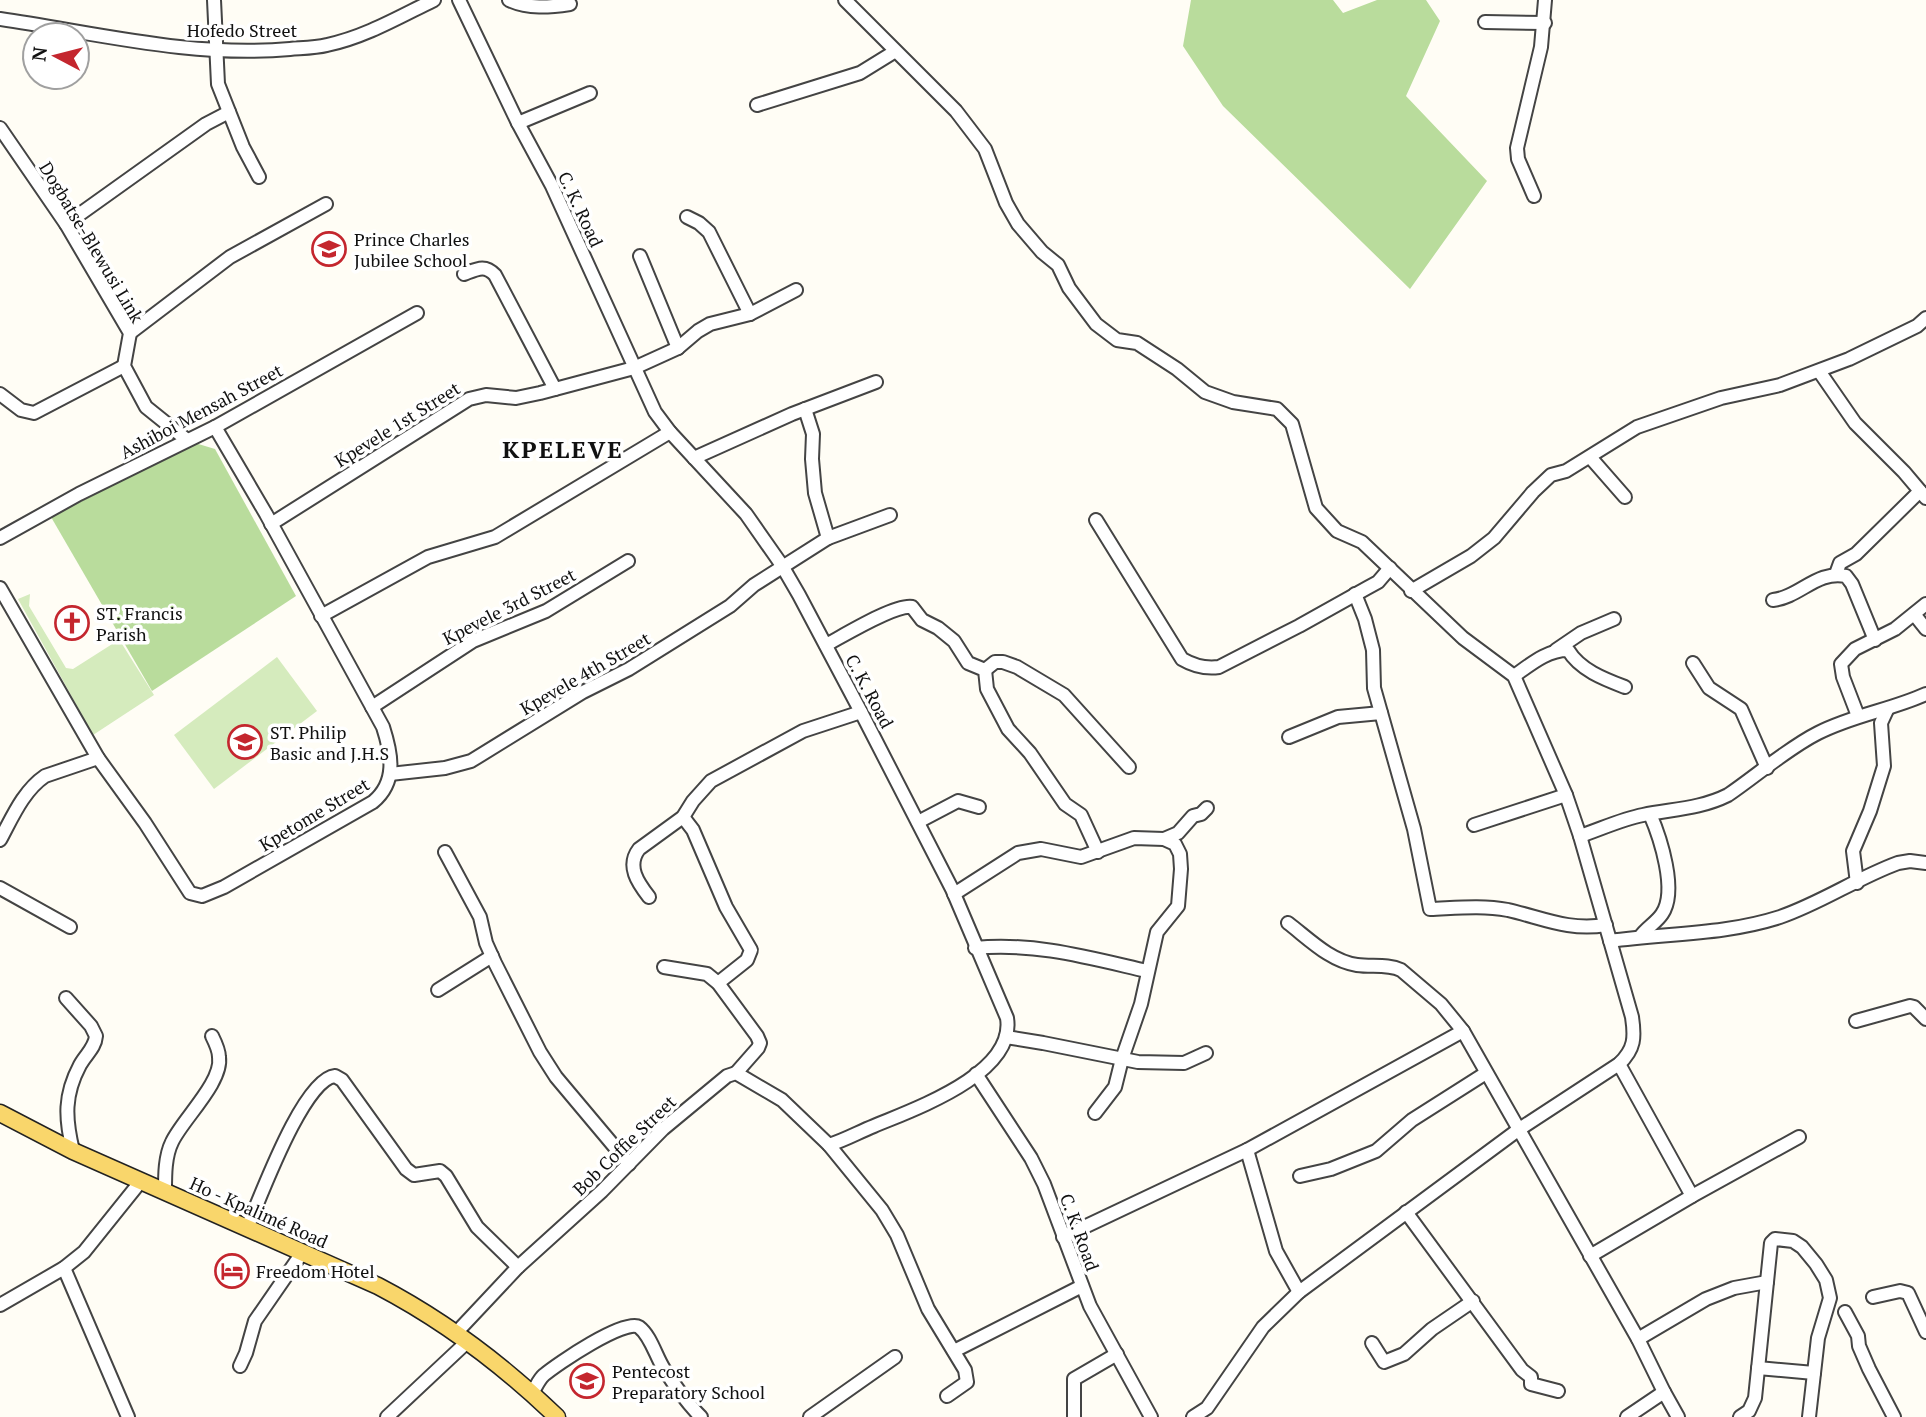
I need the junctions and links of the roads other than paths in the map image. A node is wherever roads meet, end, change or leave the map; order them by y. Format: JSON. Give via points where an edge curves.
{"nodes":[{"id":1,"x":214,"y":0,"type":"edge"},
{"id":2,"x":434,"y":0,"type":"edge"},
{"id":3,"x":460,"y":0,"type":"edge"},
{"id":4,"x":509,"y":0,"type":"edge"},
{"id":5,"x":845,"y":0,"type":"edge"},
{"id":6,"x":1545,"y":0,"type":"edge"},
{"id":7,"x":570,"y":4,"type":"dead end"},
{"id":8,"x":0,"y":19,"type":"edge"},
{"id":9,"x":1485,"y":22,"type":"dead end"},
{"id":10,"x":1545,"y":23,"type":"junction"},
{"id":11,"x":216,"y":52,"type":"junction"},
{"id":12,"x":894,"y":52,"type":"junction"},
{"id":13,"x":590,"y":93,"type":"dead end"},
{"id":14,"x":757,"y":105,"type":"dead end"},
{"id":15,"x":229,"y":112,"type":"junction"},
{"id":16,"x":518,"y":123,"type":"junction"},
{"id":17,"x":0,"y":128,"type":"edge"},
{"id":18,"x":259,"y":177,"type":"dead end"},
{"id":19,"x":1534,"y":196,"type":"dead end"},
{"id":20,"x":326,"y":204,"type":"dead end"},
{"id":21,"x":687,"y":217,"type":"dead end"},
{"id":22,"x":66,"y":224,"type":"junction"},
{"id":23,"x":640,"y":256,"type":"dead end"},
{"id":24,"x":464,"y":274,"type":"dead end"},
{"id":25,"x":796,"y":290,"type":"dead end"},
{"id":26,"x":417,"y":313,"type":"dead end"},
{"id":27,"x":750,"y":314,"type":"junction"},
{"id":28,"x":1926,"y":318,"type":"edge"},
{"id":29,"x":130,"y":332,"type":"junction"},
{"id":30,"x":678,"y":348,"type":"junction"},
{"id":31,"x":124,"y":366,"type":"junction"},
{"id":32,"x":634,"y":368,"type":"junction"},
{"id":33,"x":1819,"y":371,"type":"junction"},
{"id":34,"x":876,"y":382,"type":"dead end"},
{"id":35,"x":555,"y":389,"type":"junction"},
{"id":36,"x":0,"y":394,"type":"edge"},
{"id":37,"x":805,"y":409,"type":"junction"},
{"id":38,"x":215,"y":426,"type":"junction"},
{"id":39,"x":670,"y":432,"type":"junction"},
{"id":40,"x":187,"y":440,"type":"junction"},
{"id":41,"x":1590,"y":457,"type":"junction"},
{"id":42,"x":694,"y":458,"type":"junction"},
{"id":43,"x":1923,"y":494,"type":"edge"},
{"id":44,"x":1625,"y":498,"type":"dead end"},
{"id":45,"x":890,"y":515,"type":"dead end"},
{"id":46,"x":1096,"y":520,"type":"dead end"},
{"id":47,"x":271,"y":524,"type":"junction"},
{"id":48,"x":0,"y":538,"type":"edge"},
{"id":49,"x":828,"y":538,"type":"junction"},
{"id":50,"x":628,"y":561,"type":"dead end"},
{"id":51,"x":783,"y":568,"type":"junction"},
{"id":52,"x":1390,"y":568,"type":"junction"},
{"id":53,"x":1836,"y":574,"type":"junction"},
{"id":54,"x":0,"y":588,"type":"edge"},
{"id":55,"x":1411,"y":591,"type":"junction"},
{"id":56,"x":1355,"y":594,"type":"junction"},
{"id":57,"x":1773,"y":600,"type":"dead end"},
{"id":58,"x":1926,"y":604,"type":"edge"},
{"id":59,"x":1914,"y":614,"type":"junction"},
{"id":60,"x":321,"y":616,"type":"junction"},
{"id":61,"x":1614,"y":619,"type":"dead end"},
{"id":62,"x":1926,"y":629,"type":"edge"},
{"id":63,"x":1875,"y":640,"type":"junction"},
{"id":64,"x":826,"y":645,"type":"junction"},
{"id":65,"x":1556,"y":650,"type":"junction"},
{"id":66,"x":1693,"y":663,"type":"dead end"},
{"id":67,"x":985,"y":670,"type":"junction"},
{"id":68,"x":1514,"y":676,"type":"junction"},
{"id":69,"x":1625,"y":687,"type":"dead end"},
{"id":70,"x":1926,"y":694,"type":"edge"},
{"id":71,"x":372,"y":707,"type":"junction"},
{"id":72,"x":1887,"y":709,"type":"junction"},
{"id":73,"x":862,"y":712,"type":"junction"},
{"id":74,"x":1381,"y":713,"type":"junction"},
{"id":75,"x":1858,"y":716,"type":"junction"},
{"id":76,"x":1289,"y":737,"type":"dead end"},
{"id":77,"x":98,"y":758,"type":"junction"},
{"id":78,"x":1129,"y":767,"type":"dead end"},
{"id":79,"x":1767,"y":768,"type":"junction"},
{"id":80,"x":390,"y":774,"type":"junction"},
{"id":81,"x":1566,"y":795,"type":"junction"},
{"id":82,"x":979,"y":807,"type":"dead end"},
{"id":83,"x":1207,"y":808,"type":"dead end"},
{"id":84,"x":1650,"y":814,"type":"junction"},
{"id":85,"x":683,"y":817,"type":"junction"},
{"id":86,"x":918,"y":822,"type":"junction"},
{"id":87,"x":1474,"y":825,"type":"dead end"},
{"id":88,"x":1580,"y":835,"type":"junction"},
{"id":89,"x":1164,"y":839,"type":"junction"},
{"id":90,"x":0,"y":840,"type":"edge"},
{"id":91,"x":445,"y":852,"type":"dead end"},
{"id":92,"x":1098,"y":852,"type":"junction"},
{"id":93,"x":1926,"y":863,"type":"edge"},
{"id":94,"x":1857,"y":883,"type":"junction"},
{"id":95,"x":0,"y":888,"type":"edge"},
{"id":96,"x":954,"y":894,"type":"junction"},
{"id":97,"x":649,"y":897,"type":"dead end"},
{"id":98,"x":1288,"y":923,"type":"dead end"},
{"id":99,"x":1606,"y":925,"type":"junction"},
{"id":100,"x":70,"y":927,"type":"dead end"},
{"id":101,"x":1640,"y":937,"type":"junction"},
{"id":102,"x":1610,"y":941,"type":"junction"},
{"id":103,"x":975,"y":948,"type":"junction"},
{"id":104,"x":492,"y":956,"type":"junction"},
{"id":105,"x":664,"y":967,"type":"dead end"},
{"id":106,"x":1147,"y":971,"type":"junction"},
{"id":107,"x":718,"y":983,"type":"junction"},
{"id":108,"x":438,"y":990,"type":"dead end"},
{"id":109,"x":66,"y":998,"type":"dead end"},
{"id":110,"x":1926,"y":1019,"type":"edge"},
{"id":111,"x":1856,"y":1021,"type":"dead end"},
{"id":112,"x":1463,"y":1031,"type":"junction"},
{"id":113,"x":212,"y":1036,"type":"dead end"},
{"id":114,"x":1006,"y":1037,"type":"junction"},
{"id":115,"x":1206,"y":1053,"type":"dead end"},
{"id":116,"x":1122,"y":1059,"type":"junction"},
{"id":117,"x":1619,"y":1064,"type":"junction"},
{"id":118,"x":736,"y":1073,"type":"junction"},
{"id":119,"x":1486,"y":1073,"type":"junction"},
{"id":120,"x":975,"y":1074,"type":"junction"},
{"id":121,"x":1095,"y":1113,"type":"dead end"},
{"id":122,"x":3,"y":1118,"type":"edge"},
{"id":123,"x":1518,"y":1130,"type":"junction"},
{"id":124,"x":1799,"y":1137,"type":"dead end"},
{"id":125,"x":830,"y":1145,"type":"junction"},
{"id":126,"x":1247,"y":1150,"type":"junction"},
{"id":127,"x":72,"y":1151,"type":"junction"},
{"id":128,"x":629,"y":1164,"type":"junction"},
{"id":129,"x":1300,"y":1176,"type":"dead end"},
{"id":130,"x":141,"y":1181,"type":"junction"},
{"id":131,"x":165,"y":1190,"type":"junction"},
{"id":132,"x":1692,"y":1196,"type":"junction"},
{"id":133,"x":1406,"y":1212,"type":"junction"},
{"id":134,"x":247,"y":1228,"type":"junction"},
{"id":135,"x":1063,"y":1237,"type":"junction"},
{"id":136,"x":302,"y":1253,"type":"junction"},
{"id":137,"x":1590,"y":1256,"type":"junction"},
{"id":138,"x":518,"y":1267,"type":"junction"},
{"id":139,"x":64,"y":1268,"type":"junction"},
{"id":140,"x":1767,"y":1282,"type":"junction"},
{"id":141,"x":1082,"y":1286,"type":"junction"},
{"id":142,"x":1299,"y":1292,"type":"junction"},
{"id":143,"x":1872,"y":1297,"type":"dead end"},
{"id":144,"x":1473,"y":1301,"type":"junction"},
{"id":145,"x":0,"y":1305,"type":"edge"},
{"id":146,"x":1846,"y":1312,"type":"dead end"},
{"id":147,"x":1925,"y":1325,"type":"edge"},
{"id":148,"x":461,"y":1338,"type":"junction"},
{"id":149,"x":1638,"y":1339,"type":"junction"},
{"id":150,"x":1372,"y":1343,"type":"dead end"},
{"id":151,"x":954,"y":1351,"type":"junction"},
{"id":152,"x":1117,"y":1354,"type":"junction"},
{"id":153,"x":895,"y":1357,"type":"dead end"},
{"id":154,"x":240,"y":1366,"type":"dead end"},
{"id":155,"x":1758,"y":1367,"type":"junction"},
{"id":156,"x":1814,"y":1373,"type":"junction"},
{"id":157,"x":1558,"y":1391,"type":"dead end"},
{"id":158,"x":1664,"y":1392,"type":"junction"},
{"id":159,"x":532,"y":1393,"type":"junction"},
{"id":160,"x":947,"y":1396,"type":"dead end"},
{"id":161,"x":128,"y":1417,"type":"edge"},
{"id":162,"x":387,"y":1417,"type":"edge"},
{"id":163,"x":557,"y":1417,"type":"edge"},
{"id":164,"x":701,"y":1417,"type":"edge"},
{"id":165,"x":810,"y":1417,"type":"edge"},
{"id":166,"x":1074,"y":1417,"type":"edge"},
{"id":167,"x":1151,"y":1417,"type":"edge"},
{"id":168,"x":1193,"y":1417,"type":"edge"},
{"id":169,"x":1627,"y":1417,"type":"edge"},
{"id":170,"x":1678,"y":1417,"type":"edge"},
{"id":171,"x":1740,"y":1417,"type":"edge"},
{"id":172,"x":1809,"y":1417,"type":"edge"},
{"id":173,"x":1894,"y":1417,"type":"edge"}],
"edges":[{"from":1,"to":11,"type":"street"},
{"from":2,"to":11,"type":"street","name":"Hofedo Street","via":[[358,37],[324,46]]},
{"from":3,"to":16,"type":"street","name":"C. K. Road"},
{"from":4,"to":7,"type":"street","via":[[539,7]]},
{"from":5,"to":12,"type":"street"},
{"from":6,"to":10,"type":"street"},
{"from":8,"to":11,"type":"street","name":"Hofedo Street"},
{"from":9,"to":10,"type":"street"},
{"from":10,"to":19,"type":"street","via":[[1517,148]]},
{"from":11,"to":15,"type":"street","via":[[218,84]]},
{"from":12,"to":14,"type":"street","via":[[860,73]]},
{"from":12,"to":52,"type":"street","via":[[972,131],[985,149],[1018,224],[1058,265],[1096,324],[1117,340],[1137,343],[1205,392],[1277,409],[1292,424],[1316,508],[1337,531],[1362,542]]},
{"from":13,"to":16,"type":"street"},
{"from":15,"to":18,"type":"street"},
{"from":15,"to":22,"type":"street"},
{"from":16,"to":32,"type":"street","name":"C. K. Road","via":[[552,186]]},
{"from":17,"to":22,"type":"street","name":"Dogbatse-Blewusi Link"},
{"from":20,"to":29,"type":"street","via":[[230,257]]},
{"from":21,"to":27,"type":"street","via":[[709,232]]},
{"from":22,"to":29,"type":"street","name":"Dogbatse-Blewusi Link"},
{"from":23,"to":30,"type":"street"},
{"from":24,"to":35,"type":"street","via":[[481,267],[495,275]]},
{"from":25,"to":27,"type":"street","name":"Kpevele 1st Street"},
{"from":26,"to":38,"type":"street","name":"Ashiboi Mensah Street"},
{"from":27,"to":30,"type":"street","name":"Kpevele 1st Street","via":[[710,324]]},
{"from":28,"to":33,"type":"street"},
{"from":29,"to":31,"type":"street","name":"Dogbatse-Blewusi Link"},
{"from":30,"to":32,"type":"street","name":"Kpevele 1st Street"},
{"from":31,"to":36,"type":"street","via":[[34,413],[21,410]]},
{"from":31,"to":40,"type":"street","via":[[146,407]]},
{"from":32,"to":35,"type":"street","name":"Kpevele 1st Street"},
{"from":32,"to":39,"type":"street","name":"C. K. Road"},
{"from":33,"to":41,"type":"street","via":[[1637,427]]},
{"from":33,"to":43,"type":"street","via":[[1855,422]]},
{"from":34,"to":37,"type":"street"},
{"from":35,"to":47,"type":"street","name":"Kpevele 1st Street","via":[[516,398],[486,395],[469,399]]},
{"from":37,"to":42,"type":"street"},
{"from":37,"to":49,"type":"street","via":[[813,434],[815,493]]},
{"from":38,"to":40,"type":"street","name":"Ashiboi Mensah Street"},
{"from":38,"to":47,"type":"street","name":"Kpetome Street"},
{"from":39,"to":42,"type":"street","name":"C. K. Road"},
{"from":39,"to":60,"type":"street","via":[[495,537],[428,557]]},
{"from":40,"to":48,"type":"street","name":"Ashiboi Mensah Street"},
{"from":41,"to":44,"type":"street"},
{"from":41,"to":55,"type":"street","via":[[1551,475],[1494,538]]},
{"from":42,"to":51,"type":"street","name":"C. K. Road","via":[[740,507]]},
{"from":43,"to":53,"type":"street","via":[[1840,563]]},
{"from":45,"to":49,"type":"street","name":"Kpevele 4th Street"},
{"from":46,"to":56,"type":"street","via":[[1182,659],[1193,666],[1219,667]]},
{"from":47,"to":60,"type":"street","name":"Kpetome Street"},
{"from":49,"to":51,"type":"street","name":"Kpevele 4th Street"},
{"from":50,"to":71,"type":"street","name":"Kpevele 3rd Street","via":[[546,611],[473,641]]},
{"from":51,"to":64,"type":"street","name":"C. K. Road"},
{"from":51,"to":80,"type":"street","name":"Kpevele 4th Street","via":[[629,669],[471,761]]},
{"from":52,"to":55,"type":"street"},
{"from":52,"to":56,"type":"street","via":[[1378,582]]},
{"from":53,"to":57,"type":"street"},
{"from":53,"to":63,"type":"street","via":[[1846,576],[1852,584]]},
{"from":54,"to":77,"type":"street"},
{"from":55,"to":68,"type":"street"},
{"from":56,"to":74,"type":"street","via":[[1375,659],[1374,688]]},
{"from":58,"to":59,"type":"street"},
{"from":59,"to":62,"type":"street"},
{"from":59,"to":63,"type":"street"},
{"from":60,"to":71,"type":"street","name":"Kpetome Street"},
{"from":61,"to":65,"type":"street"},
{"from":63,"to":75,"type":"street","via":[[1855,649],[1841,664]]},
{"from":64,"to":67,"type":"street","via":[[909,606],[954,641],[968,663]]},
{"from":64,"to":73,"type":"street","name":"C. K. Road"},
{"from":65,"to":68,"type":"street"},
{"from":65,"to":69,"type":"street","via":[[1568,650],[1575,662]]},
{"from":66,"to":79,"type":"street","via":[[1710,688],[1741,709]]},
{"from":67,"to":78,"type":"street","via":[[1003,662],[1056,690]]},
{"from":67,"to":92,"type":"street","via":[[986,689],[1007,730],[1030,753],[1065,804],[1081,815]]},
{"from":68,"to":81,"type":"street"},
{"from":70,"to":72,"type":"street"},
{"from":71,"to":80,"type":"street","name":"Kpetome Street","via":[[390,750]]},
{"from":72,"to":75,"type":"street"},
{"from":72,"to":94,"type":"street","via":[[1881,723],[1884,766],[1853,852]]},
{"from":73,"to":85,"type":"street","via":[[803,731],[725,772],[711,781]]},
{"from":73,"to":86,"type":"street","name":"C. K. Road"},
{"from":74,"to":76,"type":"street","via":[[1338,717]]},
{"from":74,"to":99,"type":"street","via":[[1414,829],[1430,909],[1481,907],[1572,927]]},
{"from":75,"to":79,"type":"street","via":[[1816,734]]},
{"from":77,"to":80,"type":"street","name":"Kpetome Street","via":[[185,889],[202,896],[373,802],[386,789]]},
{"from":77,"to":90,"type":"street","via":[[38,780]]},
{"from":79,"to":84,"type":"street","via":[[1714,802]]},
{"from":81,"to":87,"type":"street"},
{"from":81,"to":88,"type":"street"},
{"from":82,"to":86,"type":"street","via":[[958,801]]},
{"from":83,"to":89,"type":"street"},
{"from":84,"to":88,"type":"street"},
{"from":84,"to":101,"type":"street","via":[[1670,897],[1662,914]]},
{"from":85,"to":97,"type":"street","via":[[635,854],[636,878]]},
{"from":85,"to":107,"type":"street","via":[[751,950],[747,960]]},
{"from":86,"to":96,"type":"street","name":"C. K. Road"},
{"from":88,"to":99,"type":"street"},
{"from":89,"to":92,"type":"street","via":[[1135,838]]},
{"from":89,"to":106,"type":"street","via":[[1175,844],[1180,854],[1180,893],[1178,906],[1157,932]]},
{"from":91,"to":104,"type":"street","via":[[480,917]]},
{"from":92,"to":96,"type":"street","via":[[1081,857],[1041,849],[1018,853]]},
{"from":93,"to":94,"type":"street","via":[[1898,863]]},
{"from":94,"to":101,"type":"street","via":[[1749,926]]},
{"from":95,"to":100,"type":"street"},
{"from":96,"to":103,"type":"street","name":"C. K. Road"},
{"from":98,"to":112,"type":"street","via":[[1333,957],[1401,970],[1441,1004]]},
{"from":99,"to":102,"type":"street"},
{"from":101,"to":102,"type":"street"},
{"from":102,"to":117,"type":"street","via":[[1634,1031],[1630,1053]]},
{"from":103,"to":106,"type":"street","via":[[1031,946]]},
{"from":103,"to":114,"type":"street","name":"C. K. Road","via":[[1007,1018]]},
{"from":104,"to":108,"type":"street"},
{"from":104,"to":128,"type":"street","via":[[556,1077]]},
{"from":105,"to":107,"type":"street","via":[[703,972]]},
{"from":106,"to":116,"type":"street"},
{"from":107,"to":118,"type":"street","name":"Bob Coffie Street","via":[[760,1041]]},
{"from":109,"to":127,"type":"street","via":[[96,1036],[66,1099]]},
{"from":110,"to":111,"type":"street","via":[[1910,1006]]},
{"from":112,"to":119,"type":"street"},
{"from":112,"to":126,"type":"street"},
{"from":113,"to":131,"type":"street","via":[[218,1067],[173,1140]]},
{"from":114,"to":116,"type":"street"},
{"from":114,"to":120,"type":"street","via":[[994,1058]]},
{"from":115,"to":116,"type":"street","via":[[1184,1063]]},
{"from":116,"to":121,"type":"street","via":[[1114,1091]]},
{"from":117,"to":123,"type":"street"},
{"from":117,"to":132,"type":"street"},
{"from":118,"to":125,"type":"street","via":[[782,1100]]},
{"from":118,"to":128,"type":"street","name":"Bob Coffie Street","via":[[663,1129]]},
{"from":119,"to":123,"type":"street"},
{"from":119,"to":129,"type":"street","via":[[1412,1120],[1376,1151]]},
{"from":120,"to":125,"type":"street","via":[[945,1095]]},
{"from":120,"to":135,"type":"street","name":"C. K. Road","via":[[1031,1158]]},
{"from":122,"to":127,"type":"main road","name":"Ho - Kpalimé Road"},
{"from":123,"to":133,"type":"street"},
{"from":123,"to":137,"type":"street"},
{"from":124,"to":132,"type":"street"},
{"from":125,"to":151,"type":"street","via":[[882,1210],[928,1308]]},
{"from":126,"to":135,"type":"street"},
{"from":126,"to":142,"type":"street","via":[[1276,1251]]},
{"from":127,"to":130,"type":"main road","name":"Ho - Kpalimé Road"},
{"from":128,"to":138,"type":"street","name":"Bob Coffie Street"},
{"from":130,"to":131,"type":"main road","name":"Ho - Kpalimé Road"},
{"from":130,"to":139,"type":"street","via":[[89,1248]]},
{"from":131,"to":134,"type":"main road","name":"Ho - Kpalimé Road"},
{"from":132,"to":137,"type":"street"},
{"from":133,"to":142,"type":"street"},
{"from":133,"to":144,"type":"street"},
{"from":134,"to":136,"type":"main road","name":"Ho - Kpalimé Road"},
{"from":134,"to":138,"type":"street","via":[[302,1106],[323,1080],[335,1076],[405,1169],[414,1175],[440,1171],[446,1176],[477,1227]]},
{"from":135,"to":141,"type":"street","name":"C. K. Road"},
{"from":136,"to":148,"type":"main road","name":"Ho - Kpalimé Road","via":[[418,1307]]},
{"from":136,"to":154,"type":"street","via":[[255,1321]]},
{"from":137,"to":149,"type":"street"},
{"from":138,"to":148,"type":"street","name":"Bob Coffie Street"},
{"from":139,"to":145,"type":"street"},
{"from":139,"to":161,"type":"street"},
{"from":140,"to":149,"type":"street","via":[[1734,1287],[1706,1298]]},
{"from":140,"to":155,"type":"street"},
{"from":140,"to":156,"type":"street","via":[[1775,1239],[1802,1247],[1826,1280],[1830,1298]]},
{"from":141,"to":151,"type":"street"},
{"from":141,"to":152,"type":"street","name":"C. K. Road"},
{"from":142,"to":168,"type":"street","via":[[1264,1327],[1207,1408]]},
{"from":143,"to":147,"type":"street","via":[[1908,1293]]},
{"from":144,"to":150,"type":"street","via":[[1404,1354],[1384,1362]]},
{"from":144,"to":157,"type":"street","via":[[1531,1377],[1531,1384]]},
{"from":146,"to":173,"type":"street","via":[[1868,1369]]},
{"from":148,"to":159,"type":"main road","name":"Ho - Kpalimé Road"},
{"from":148,"to":162,"type":"street","name":"Bob Coffie Street"},
{"from":149,"to":158,"type":"street"},
{"from":151,"to":160,"type":"street","via":[[968,1378]]},
{"from":152,"to":166,"type":"street","via":[[1074,1379]]},
{"from":152,"to":167,"type":"street","name":"C. K. Road"},
{"from":153,"to":165,"type":"street"},
{"from":155,"to":156,"type":"street"},
{"from":155,"to":171,"type":"street","via":[[1755,1398]]},
{"from":156,"to":172,"type":"street"},
{"from":158,"to":169,"type":"street"},
{"from":158,"to":170,"type":"street"},
{"from":159,"to":163,"type":"main road","name":"Ho - Kpalimé Road"},
{"from":159,"to":164,"type":"street","via":[[542,1376],[589,1344],[633,1325],[646,1335],[664,1369]]}]}
